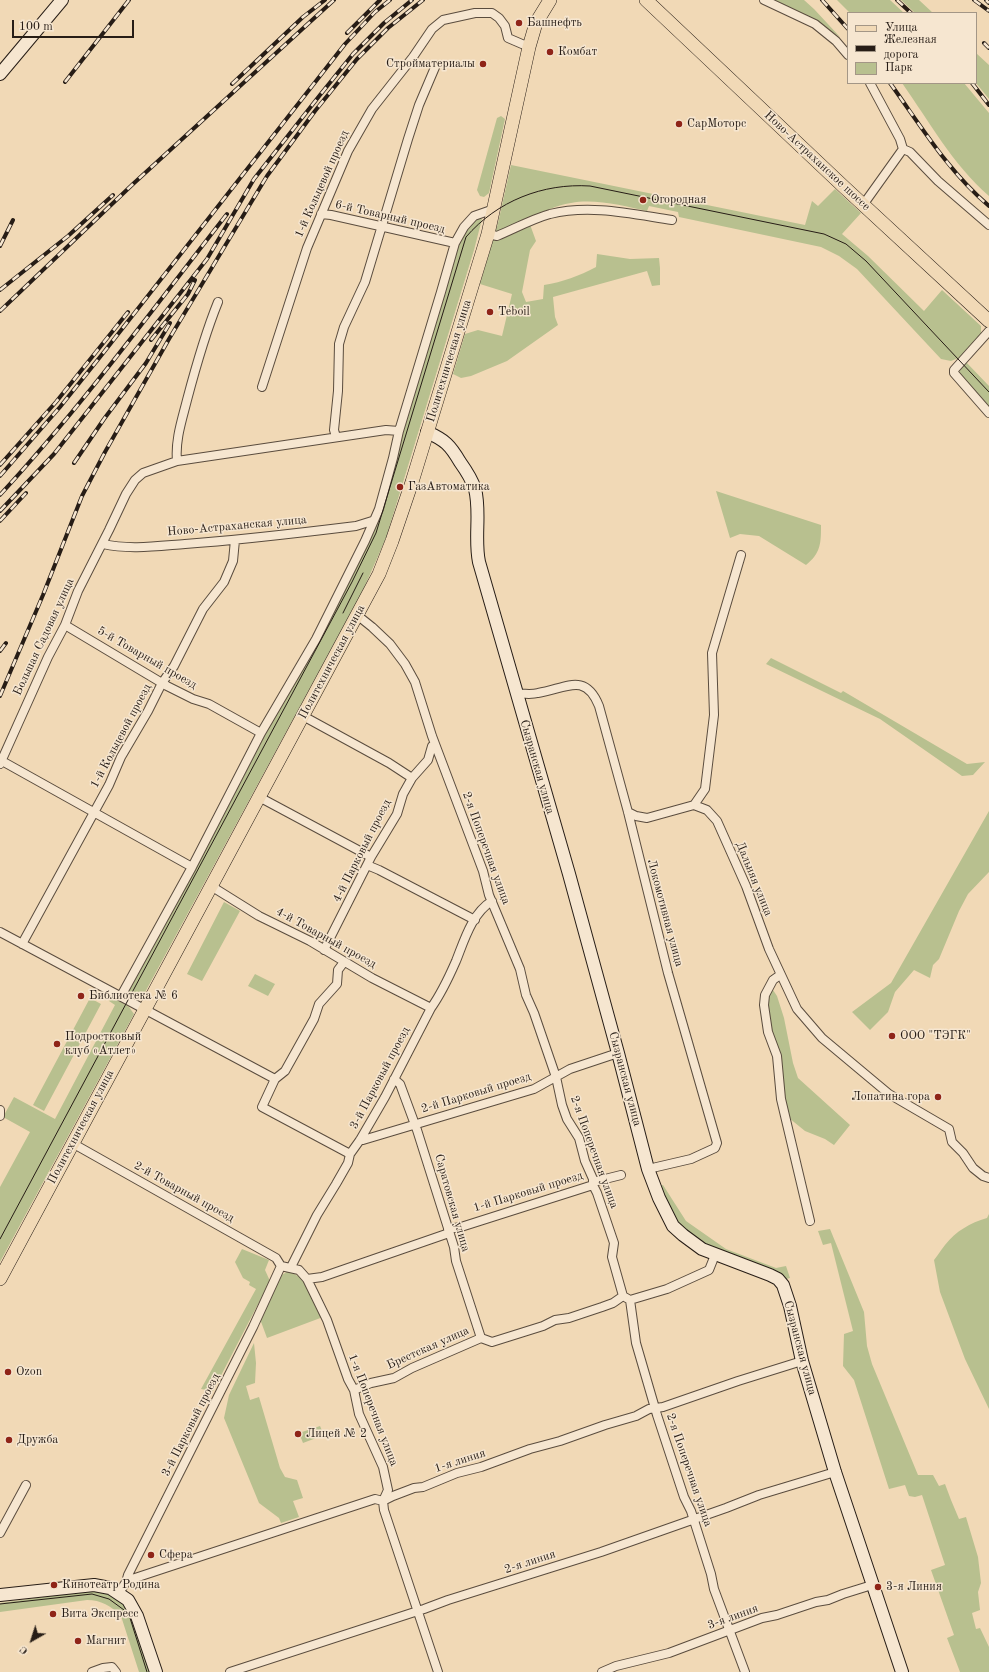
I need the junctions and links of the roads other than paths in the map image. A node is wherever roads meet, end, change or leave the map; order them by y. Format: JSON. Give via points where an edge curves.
{"nodes":[{"id":1,"x":62,"y":0,"type":"edge"},
{"id":2,"x":550,"y":0,"type":"edge"},
{"id":3,"x":646,"y":0,"type":"edge"},
{"id":4,"x":764,"y":0,"type":"edge"},
{"id":5,"x":529,"y":47,"type":"junction"},
{"id":6,"x":847,"y":54,"type":"edge"},
{"id":7,"x":436,"y":65,"type":"dead end"},
{"id":8,"x":0,"y":74,"type":"edge"},
{"id":9,"x":871,"y":84,"type":"edge"},
{"id":10,"x":904,"y":149,"type":"junction"},
{"id":11,"x":863,"y":205,"type":"junction"},
{"id":12,"x":494,"y":209,"type":"junction"},
{"id":13,"x":321,"y":214,"type":"junction"},
{"id":14,"x":672,"y":220,"type":"dead end"},
{"id":15,"x":989,"y":225,"type":"edge"},
{"id":16,"x":381,"y":227,"type":"junction"},
{"id":17,"x":488,"y":234,"type":"junction"},
{"id":18,"x":455,"y":243,"type":"junction"},
{"id":19,"x":218,"y":302,"type":"dead end"},
{"id":20,"x":989,"y":321,"type":"edge"},
{"id":21,"x":989,"y":331,"type":"edge"},
{"id":22,"x":262,"y":387,"type":"dead end"},
{"id":23,"x":989,"y":413,"type":"edge"},
{"id":24,"x":399,"y":432,"type":"junction"},
{"id":25,"x":427,"y":432,"type":"junction"},
{"id":26,"x":336,"y":437,"type":"junction"},
{"id":27,"x":177,"y":461,"type":"junction"},
{"id":28,"x":372,"y":521,"type":"junction"},
{"id":29,"x":235,"y":540,"type":"junction"},
{"id":30,"x":103,"y":544,"type":"junction"},
{"id":31,"x":741,"y":555,"type":"dead end"},
{"id":32,"x":357,"y":616,"type":"junction"},
{"id":33,"x":65,"y":625,"type":"junction"},
{"id":34,"x":162,"y":683,"type":"junction"},
{"id":35,"x":516,"y":694,"type":"junction"},
{"id":36,"x":303,"y":716,"type":"junction"},
{"id":37,"x":261,"y":733,"type":"junction"},
{"id":38,"x":435,"y":744,"type":"junction"},
{"id":39,"x":1,"y":762,"type":"edge"},
{"id":40,"x":412,"y":778,"type":"junction"},
{"id":41,"x":259,"y":798,"type":"junction"},
{"id":42,"x":694,"y":804,"type":"junction"},
{"id":43,"x":628,"y":812,"type":"junction"},
{"id":44,"x":93,"y":813,"type":"junction"},
{"id":45,"x":371,"y":857,"type":"junction"},
{"id":46,"x":366,"y":865,"type":"junction"},
{"id":47,"x":192,"y":867,"type":"junction"},
{"id":48,"x":211,"y":886,"type":"junction"},
{"id":49,"x":492,"y":901,"type":"junction"},
{"id":50,"x":475,"y":920,"type":"junction"},
{"id":51,"x":0,"y":932,"type":"edge"},
{"id":52,"x":22,"y":944,"type":"junction"},
{"id":53,"x":324,"y":950,"type":"junction"},
{"id":54,"x":344,"y":962,"type":"junction"},
{"id":55,"x":780,"y":975,"type":"junction"},
{"id":56,"x":121,"y":996,"type":"junction"},
{"id":57,"x":431,"y":1008,"type":"junction"},
{"id":58,"x":145,"y":1009,"type":"junction"},
{"id":59,"x":618,"y":1053,"type":"junction"},
{"id":60,"x":556,"y":1077,"type":"junction"},
{"id":61,"x":275,"y":1079,"type":"junction"},
{"id":62,"x":394,"y":1079,"type":"junction"},
{"id":63,"x":0,"y":1110,"type":"edge"},
{"id":64,"x":0,"y":1116,"type":"edge"},
{"id":65,"x":416,"y":1124,"type":"junction"},
{"id":66,"x":360,"y":1140,"type":"junction"},
{"id":67,"x":72,"y":1144,"type":"junction"},
{"id":68,"x":350,"y":1154,"type":"junction"},
{"id":69,"x":648,"y":1169,"type":"junction"},
{"id":70,"x":621,"y":1175,"type":"dead end"},
{"id":71,"x":989,"y":1178,"type":"edge"},
{"id":72,"x":593,"y":1184,"type":"junction"},
{"id":73,"x":810,"y":1221,"type":"dead end"},
{"id":74,"x":448,"y":1231,"type":"junction"},
{"id":75,"x":715,"y":1254,"type":"junction"},
{"id":76,"x":281,"y":1266,"type":"junction"},
{"id":77,"x":291,"y":1267,"type":"junction"},
{"id":78,"x":0,"y":1279,"type":"edge"},
{"id":79,"x":307,"y":1279,"type":"junction"},
{"id":80,"x":627,"y":1298,"type":"junction"},
{"id":81,"x":481,"y":1338,"type":"junction"},
{"id":82,"x":802,"y":1361,"type":"junction"},
{"id":83,"x":354,"y":1390,"type":"junction"},
{"id":84,"x":655,"y":1408,"type":"junction"},
{"id":85,"x":835,"y":1472,"type":"junction"},
{"id":86,"x":26,"y":1485,"type":"dead end"},
{"id":87,"x":383,"y":1501,"type":"junction"},
{"id":88,"x":693,"y":1519,"type":"junction"},
{"id":89,"x":0,"y":1533,"type":"edge"},
{"id":90,"x":126,"y":1582,"type":"junction"},
{"id":91,"x":872,"y":1585,"type":"junction"},
{"id":92,"x":119,"y":1592,"type":"junction"},
{"id":93,"x":0,"y":1595,"type":"edge"},
{"id":94,"x":417,"y":1611,"type":"junction"},
{"id":95,"x":729,"y":1631,"type":"junction"},
{"id":96,"x":114,"y":1670,"type":"edge"},
{"id":97,"x":92,"y":1672,"type":"edge"},
{"id":98,"x":156,"y":1672,"type":"edge"},
{"id":99,"x":230,"y":1672,"type":"edge"},
{"id":100,"x":438,"y":1672,"type":"edge"},
{"id":101,"x":602,"y":1672,"type":"edge"},
{"id":102,"x":745,"y":1672,"type":"edge"},
{"id":103,"x":902,"y":1672,"type":"edge"}],
"edges":[{"from":1,"to":8,"type":"street"},
{"from":2,"to":5,"type":"main road","name":"Политехническая улица","via":[[536,23]]},
{"from":3,"to":11,"type":"main road","name":"Ново-Астраханское шоссе"},
{"from":4,"to":6,"type":"street","via":[[815,24]]},
{"from":5,"to":12,"type":"main road","name":"Политехническая улица"},
{"from":5,"to":13,"type":"street","name":"1-й Кольцевой проезд","via":[[508,38],[505,26],[492,14],[457,16],[436,25],[359,130]]},
{"from":7,"to":16,"type":"street","via":[[419,105]]},
{"from":9,"to":10,"type":"street"},
{"from":10,"to":11,"type":"street"},
{"from":10,"to":15,"type":"street"},
{"from":11,"to":20,"type":"main road","name":"Ново-Астраханское шоссе"},
{"from":12,"to":17,"type":"main road","name":"Политехническая улица"},
{"from":12,"to":18,"type":"street","via":[[474,216]]},
{"from":13,"to":16,"type":"street","name":"6-й Товарный проезд"},
{"from":13,"to":22,"type":"street","name":"1-й Кольцевой проезд","via":[[307,248]]},
{"from":14,"to":17,"type":"street","via":[[583,210],[550,214],[497,236]]},
{"from":16,"to":18,"type":"street","name":"6-й Товарный проезд"},
{"from":16,"to":26,"type":"street","via":[[365,282],[339,344],[334,430]]},
{"from":17,"to":25,"type":"main road","name":"Политехническая улица"},
{"from":18,"to":24,"type":"street"},
{"from":19,"to":27,"type":"street","via":[[199,355],[183,415],[177,445]]},
{"from":21,"to":23,"type":"street","via":[[954,370]]},
{"from":24,"to":26,"type":"street","via":[[386,430]]},
{"from":24,"to":28,"type":"street","via":[[379,509]]},
{"from":25,"to":32,"type":"main road","name":"Политехническая улица","via":[[392,541],[379,574]]},
{"from":25,"to":35,"type":"street","name":"Сызранская улица","via":[[450,446],[475,488],[476,548]]},
{"from":26,"to":27,"type":"street"},
{"from":27,"to":30,"type":"street","name":"Большая Садовая улица","via":[[143,473],[135,480]]},
{"from":28,"to":29,"type":"street","name":"Ново-Астраханская улица","via":[[356,526]]},
{"from":28,"to":37,"type":"street","via":[[365,541],[316,639]]},
{"from":29,"to":30,"type":"street","name":"Ново-Астраханская улица","via":[[132,547]]},
{"from":29,"to":34,"type":"street","name":"1-й Кольцевой проезд","via":[[233,561],[224,582],[203,609],[174,666]]},
{"from":30,"to":33,"type":"street","name":"Большая Садовая улица","via":[[78,591]]},
{"from":31,"to":42,"type":"street","via":[[712,653],[714,715],[704,788]]},
{"from":32,"to":36,"type":"main road","name":"Политехническая улица"},
{"from":32,"to":38,"type":"street","name":"2-я Поперечная улица","via":[[390,644],[405,664],[415,682]]},
{"from":33,"to":34,"type":"street","name":"5-й Товарный проезд"},
{"from":33,"to":39,"type":"street","name":"Большая Садовая улица"},
{"from":34,"to":37,"type":"street","name":"5-й Товарный проезд","via":[[209,704]]},
{"from":34,"to":44,"type":"street","name":"1-й Кольцевой проезд"},
{"from":35,"to":43,"type":"street","name":"Локомотивная улица","via":[[536,694],[574,684],[587,686],[595,694]]},
{"from":35,"to":59,"type":"street","name":"Сызранская улица"},
{"from":36,"to":40,"type":"street"},
{"from":36,"to":41,"type":"main road","name":"Политехническая улица"},
{"from":37,"to":47,"type":"street"},
{"from":38,"to":40,"type":"street","name":"4-й Парковый проезд","via":[[428,760]]},
{"from":38,"to":49,"type":"street","name":"2-я Поперечная улица"},
{"from":39,"to":44,"type":"street"},
{"from":40,"to":45,"type":"street","name":"4-й Парковый проезд","via":[[397,814]]},
{"from":41,"to":45,"type":"street"},
{"from":41,"to":48,"type":"main road","name":"Политехническая улица"},
{"from":42,"to":43,"type":"street","via":[[646,818]]},
{"from":42,"to":55,"type":"street","name":"Дальняя улица","via":[[707,810],[718,821]]},
{"from":43,"to":69,"type":"street","name":"Локомотивная улица","via":[[668,973],[717,1143],[715,1148],[691,1159]]},
{"from":44,"to":47,"type":"street"},
{"from":44,"to":52,"type":"street","name":"1-й Кольцевой проезд"},
{"from":45,"to":46,"type":"street","name":"4-й Парковый проезд"},
{"from":46,"to":50,"type":"street"},
{"from":46,"to":53,"type":"street","name":"4-й Парковый проезд"},
{"from":47,"to":56,"type":"street"},
{"from":48,"to":53,"type":"street","name":"4-й Товарный проезд","via":[[259,916]]},
{"from":48,"to":58,"type":"main road","name":"Политехническая улица"},
{"from":49,"to":50,"type":"street","name":"3-й Парковый проезд"},
{"from":49,"to":60,"type":"street","name":"2-я Поперечная улица","via":[[520,969],[526,995]]},
{"from":50,"to":57,"type":"street","name":"3-й Парковый проезд"},
{"from":51,"to":52,"type":"street"},
{"from":52,"to":56,"type":"street"},
{"from":53,"to":54,"type":"street","name":"4-й Товарный проезд"},
{"from":54,"to":57,"type":"street","name":"4-й Товарный проезд"},
{"from":54,"to":61,"type":"street","via":[[338,970],[337,984],[319,1004],[314,1019],[285,1071]]},
{"from":55,"to":71,"type":"street","name":"Дальняя улица","via":[[797,1009],[822,1038],[889,1094],[949,1129],[952,1142],[973,1168]]},
{"from":55,"to":73,"type":"street","via":[[773,980],[765,995],[764,1004],[768,1032],[777,1056],[781,1099]]},
{"from":56,"to":58,"type":"street"},
{"from":57,"to":62,"type":"street","name":"3-й Парковый проезд"},
{"from":58,"to":61,"type":"street"},
{"from":58,"to":67,"type":"main road","name":"Политехническая улица"},
{"from":59,"to":60,"type":"street","name":"2-й Парковый проезд","via":[[570,1069]]},
{"from":59,"to":69,"type":"street","name":"Сызранская улица"},
{"from":60,"to":65,"type":"street","name":"2-й Парковый проезд","via":[[534,1089]]},
{"from":60,"to":72,"type":"street","name":"2-я Поперечная улица","via":[[567,1120],[579,1138]]},
{"from":61,"to":68,"type":"street","via":[[262,1107]]},
{"from":62,"to":65,"type":"street","name":"Саратовская улица","via":[[400,1084]]},
{"from":62,"to":66,"type":"street","name":"3-й Парковый проезд"},
{"from":63,"to":64,"type":"street"},
{"from":65,"to":66,"type":"street","name":"2-й Парковый проезд"},
{"from":65,"to":74,"type":"street","name":"Саратовская улица"},
{"from":66,"to":68,"type":"street","name":"3-й Парковый проезд"},
{"from":67,"to":76,"type":"street","name":"2-й Товарный проезд","via":[[276,1258]]},
{"from":67,"to":78,"type":"main road","name":"Политехническая улица"},
{"from":68,"to":77,"type":"street","name":"3-й Парковый проезд","via":[[345,1168],[317,1215]]},
{"from":69,"to":75,"type":"street","name":"Сызранская улица","via":[[658,1198],[673,1226],[692,1243]]},
{"from":70,"to":72,"type":"street","name":"1-й Парковый проезд"},
{"from":72,"to":74,"type":"street","name":"1-й Парковый проезд"},
{"from":72,"to":80,"type":"street","name":"2-я Поперечная улица","via":[[614,1243],[612,1257]]},
{"from":74,"to":79,"type":"street","name":"1-й Парковый проезд"},
{"from":74,"to":81,"type":"street","name":"Саратовская улица"},
{"from":75,"to":80,"type":"street","name":"Брестская улица","via":[[709,1270],[667,1289]]},
{"from":75,"to":82,"type":"street","name":"Сызранская улица","via":[[778,1279],[790,1306]]},
{"from":76,"to":77,"type":"street"},
{"from":76,"to":90,"type":"street","name":"3-й Парковый проезд"},
{"from":77,"to":79,"type":"street","name":"1-я Поперечная улица","via":[[299,1270]]},
{"from":79,"to":83,"type":"street","name":"1-я Поперечная улица","via":[[327,1320]]},
{"from":80,"to":81,"type":"street","name":"Брестская улица","via":[[492,1342]]},
{"from":80,"to":84,"type":"street","name":"2-я Поперечная улица","via":[[636,1344]]},
{"from":81,"to":83,"type":"street","name":"Брестская улица","via":[[394,1378]]},
{"from":82,"to":84,"type":"street","name":"1-я линия"},
{"from":82,"to":85,"type":"street","name":"Сызранская улица"},
{"from":83,"to":87,"type":"street","name":"1-я Поперечная улица","via":[[359,1414],[383,1467],[388,1490]]},
{"from":84,"to":87,"type":"street","name":"1-я линия","via":[[481,1468],[457,1473]]},
{"from":84,"to":88,"type":"street","name":"2-я Поперечная улица"},
{"from":85,"to":88,"type":"street","name":"2-я линия","via":[[759,1495]]},
{"from":85,"to":91,"type":"street","name":"Сызранская улица"},
{"from":86,"to":89,"type":"street"},
{"from":87,"to":90,"type":"street","name":"1-я линия","via":[[375,1499],[327,1514]]},
{"from":87,"to":94,"type":"street","name":"1-я Поперечная улица"},
{"from":88,"to":94,"type":"street","name":"2-я линия","via":[[601,1552]]},
{"from":88,"to":95,"type":"street","name":"2-я Поперечная улица"},
{"from":90,"to":92,"type":"street","name":"3-й Парковый проезд"},
{"from":91,"to":95,"type":"street","name":"3-я линия","via":[[762,1618]]},
{"from":91,"to":103,"type":"street","name":"Сызранская улица"},
{"from":92,"to":93,"type":"street","via":[[94,1585]]},
{"from":92,"to":98,"type":"street","via":[[128,1600],[137,1616]]},
{"from":94,"to":99,"type":"street","name":"2-я линия"},
{"from":94,"to":100,"type":"street","name":"1-я Поперечная улица"},
{"from":95,"to":101,"type":"street","name":"3-я линия","via":[[669,1653]]},
{"from":95,"to":102,"type":"street","name":"2-я Поперечная улица"},
{"from":96,"to":97,"type":"street","via":[[103,1668]]}]}
